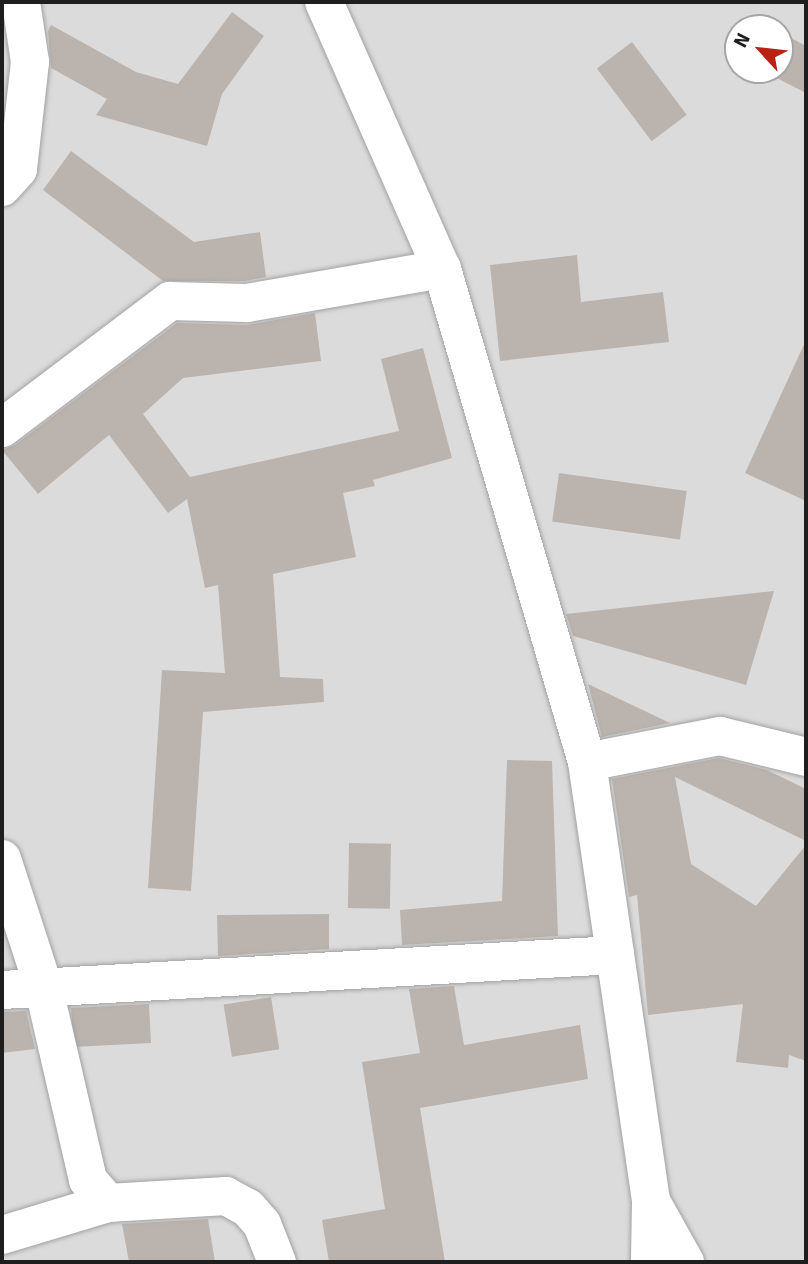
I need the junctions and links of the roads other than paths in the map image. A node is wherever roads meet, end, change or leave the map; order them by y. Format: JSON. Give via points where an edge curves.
{"nodes":[{"id":1,"x":21,"y":2,"type":"edge"},
{"id":2,"x":324,"y":2,"type":"edge"},
{"id":3,"x":2,"y":187,"type":"edge"},
{"id":4,"x":442,"y":269,"type":"junction"},
{"id":5,"x":2,"y":428,"type":"edge"},
{"id":6,"x":806,"y":757,"type":"edge"},
{"id":7,"x":587,"y":762,"type":"junction"},
{"id":8,"x":2,"y":859,"type":"edge"},
{"id":9,"x":615,"y":955,"type":"junction"},
{"id":10,"x":43,"y":985,"type":"junction"},
{"id":11,"x":2,"y":990,"type":"edge"},
{"id":12,"x":651,"y":1202,"type":"junction"},
{"id":13,"x":108,"y":1203,"type":"junction"},
{"id":14,"x":2,"y":1235,"type":"edge"},
{"id":15,"x":277,"y":1262,"type":"edge"},
{"id":16,"x":650,"y":1262,"type":"edge"},
{"id":17,"x":685,"y":1262,"type":"edge"}],
"edges":[{"from":1,"to":3,"type":"street","via":[[30,62],[19,169]]},
{"from":2,"to":4,"type":"street"},
{"from":4,"to":5,"type":"street","via":[[247,303],[170,301]]},
{"from":4,"to":7,"type":"street"},
{"from":6,"to":7,"type":"street","via":[[720,736]]},
{"from":7,"to":9,"type":"street"},
{"from":8,"to":10,"type":"street"},
{"from":9,"to":10,"type":"street"},
{"from":9,"to":12,"type":"street"},
{"from":10,"to":11,"type":"street"},
{"from":10,"to":13,"type":"street","via":[[88,1180]]},
{"from":12,"to":16,"type":"street"},
{"from":12,"to":17,"type":"street"},
{"from":13,"to":14,"type":"street"},
{"from":13,"to":15,"type":"street","via":[[226,1196],[248,1208],[262,1224]]}]}
